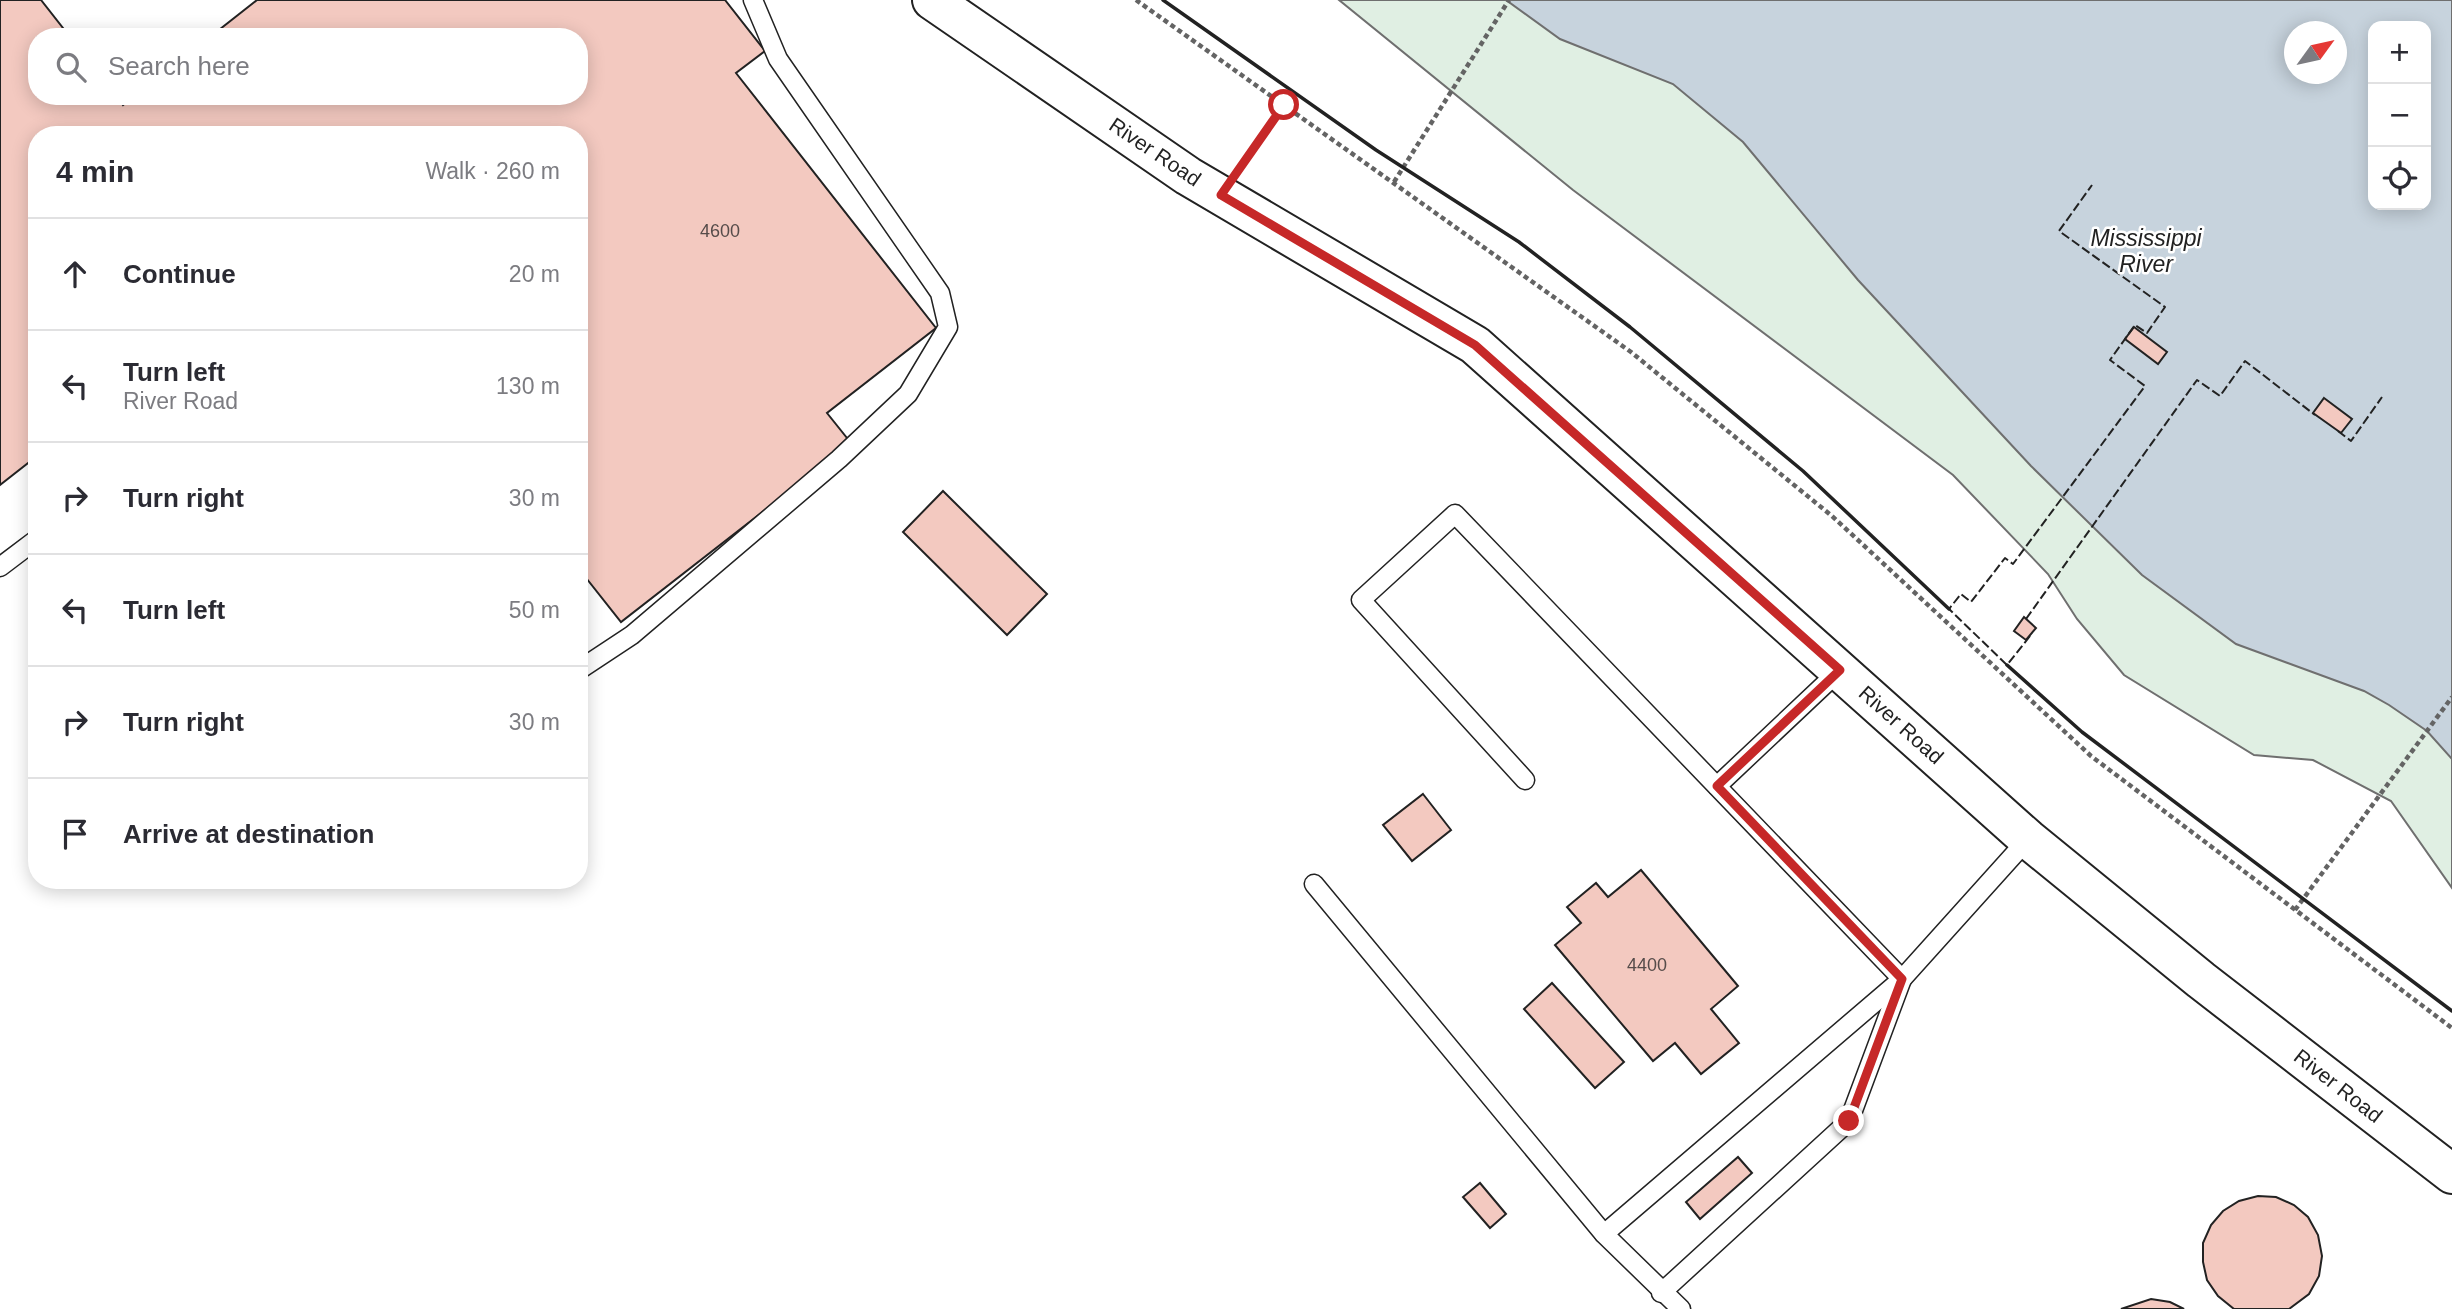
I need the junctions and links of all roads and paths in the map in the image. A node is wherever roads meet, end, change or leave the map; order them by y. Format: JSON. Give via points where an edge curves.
{"nodes":[{"id":1,"x":753,"y":0,"type":"edge"},
{"id":2,"x":932,"y":0,"type":"edge"},
{"id":3,"x":1136,"y":0,"type":"edge"},
{"id":4,"x":1509,"y":0,"type":"edge"},
{"id":5,"x":1284,"y":105,"type":"junction"},
{"id":6,"x":1394,"y":182,"type":"junction"},
{"id":7,"x":1221,"y":195,"type":"junction"},
{"id":8,"x":28,"y":545,"type":"edge"},
{"id":9,"x":0,"y":567,"type":"edge"},
{"id":10,"x":588,"y":664,"type":"edge"},
{"id":11,"x":1840,"y":670,"type":"junction"},
{"id":12,"x":2452,"y":696,"type":"edge"},
{"id":13,"x":1525,"y":780,"type":"dead end"},
{"id":14,"x":1717,"y":786,"type":"junction"},
{"id":15,"x":2028,"y":839,"type":"junction"},
{"id":16,"x":1314,"y":884,"type":"dead end"},
{"id":17,"x":2295,"y":910,"type":"junction"},
{"id":18,"x":1902,"y":979,"type":"junction"},
{"id":19,"x":2452,"y":1028,"type":"edge"},
{"id":20,"x":2452,"y":1174,"type":"edge"},
{"id":21,"x":1604,"y":1234,"type":"junction"},
{"id":22,"x":1661,"y":1293,"type":"junction"},
{"id":23,"x":1681,"y":1309,"type":"edge"}],
"edges":[{"from":1,"to":10,"type":"lane","via":[[778,59],[940,293],[948,327],[908,394],[839,459],[632,635]]},
{"from":2,"to":7,"type":"main road","name":"River Road"},
{"from":3,"to":5,"type":"path"},
{"from":4,"to":6,"type":"path"},
{"from":5,"to":6,"type":"path"},
{"from":5,"to":7,"type":"path"},
{"from":6,"to":17,"type":"path","via":[[1642,361],[1832,516],[2091,756]]},
{"from":7,"to":11,"type":"main road","name":"River Road","via":[[1475,345]]},
{"from":8,"to":9,"type":"lane"},
{"from":11,"to":14,"type":"lane"},
{"from":11,"to":15,"type":"main road","name":"River Road"},
{"from":12,"to":17,"type":"path"},
{"from":13,"to":14,"type":"lane","via":[[1361,600],[1455,514]]},
{"from":14,"to":18,"type":"lane"},
{"from":15,"to":18,"type":"lane"},
{"from":15,"to":20,"type":"main road","name":"River Road","via":[[2200,980]]},
{"from":16,"to":21,"type":"lane"},
{"from":17,"to":19,"type":"path"},
{"from":18,"to":21,"type":"lane"},
{"from":18,"to":22,"type":"lane","via":[[1849,1121]]},
{"from":21,"to":22,"type":"lane"},
{"from":22,"to":23,"type":"lane"}]}
